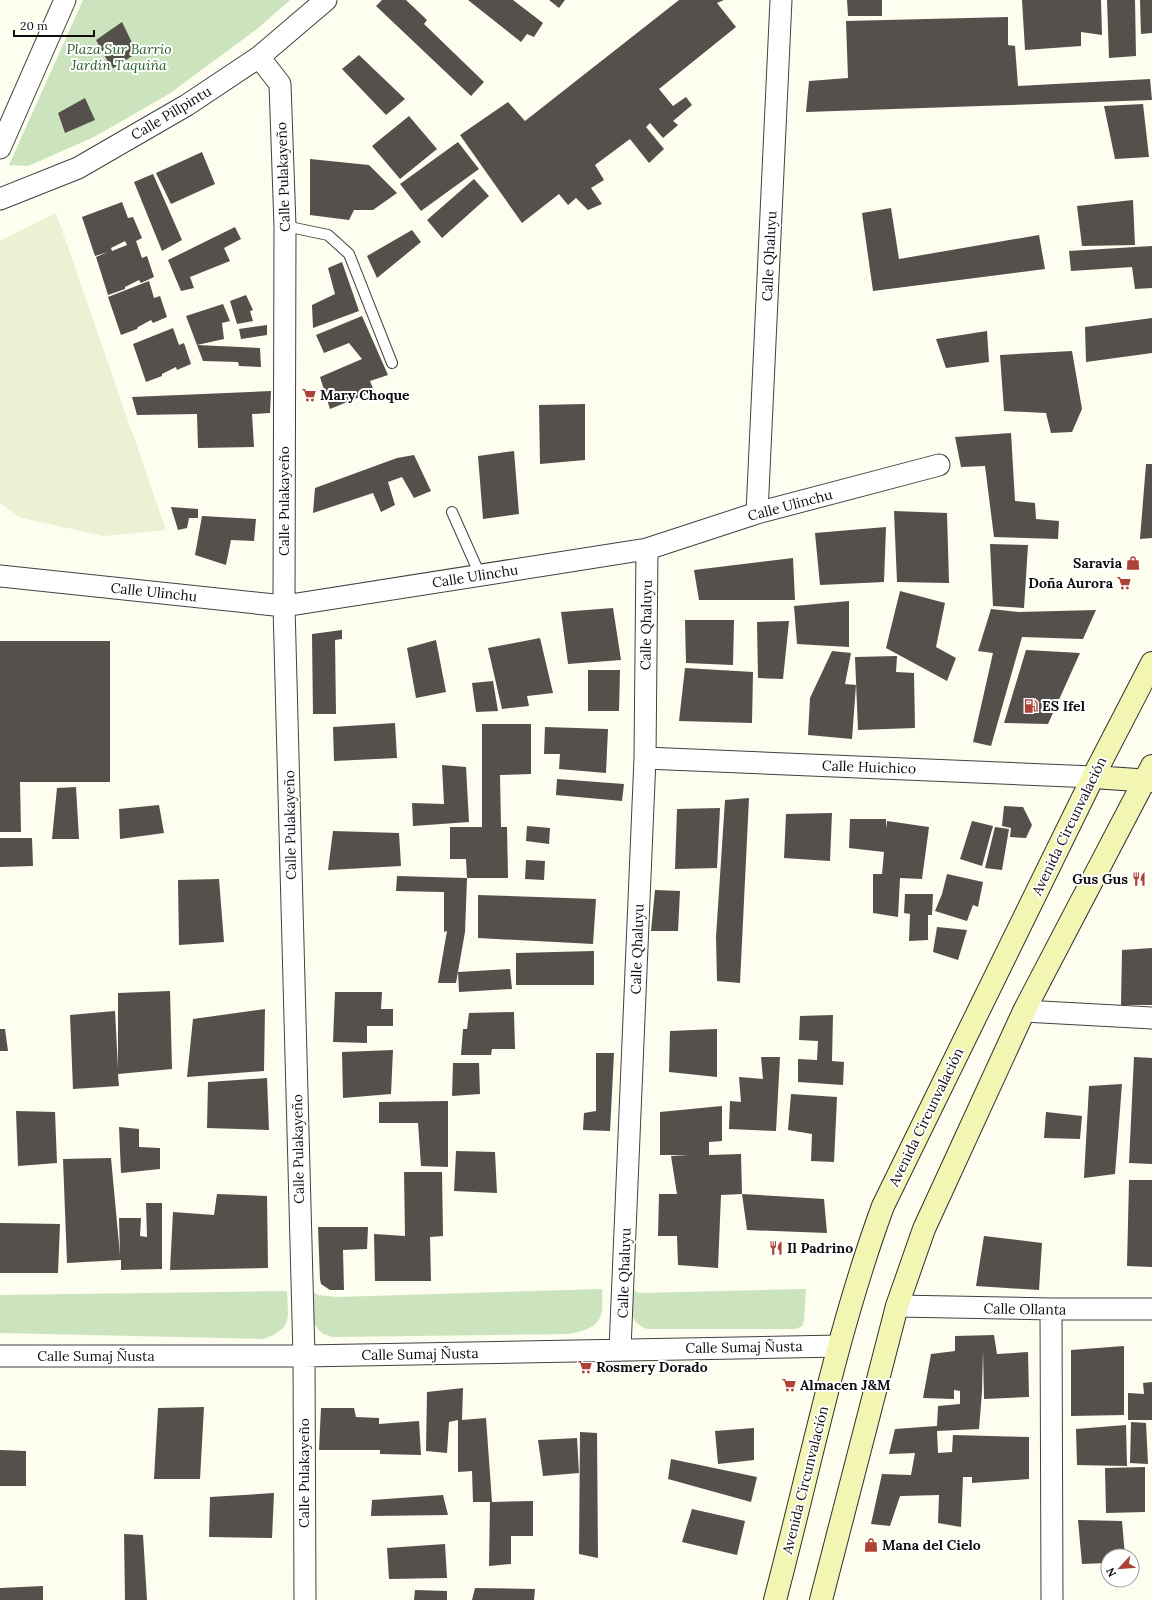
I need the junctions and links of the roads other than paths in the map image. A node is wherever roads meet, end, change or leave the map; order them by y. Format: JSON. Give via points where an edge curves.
{"nodes":[{"id":1,"x":65,"y":0,"type":"edge"},
{"id":2,"x":326,"y":0,"type":"edge"},
{"id":3,"x":780,"y":0,"type":"edge"},
{"id":4,"x":259,"y":58,"type":"junction"},
{"id":5,"x":0,"y":148,"type":"edge"},
{"id":6,"x":0,"y":199,"type":"edge"},
{"id":7,"x":285,"y":226,"type":"junction"},
{"id":8,"x":392,"y":363,"type":"dead end"},
{"id":9,"x":939,"y":465,"type":"dead end"},
{"id":10,"x":452,"y":512,"type":"dead end"},
{"id":11,"x":757,"y":513,"type":"junction"},
{"id":12,"x":647,"y":549,"type":"junction"},
{"id":13,"x":480,"y":575,"type":"junction"},
{"id":14,"x":0,"y":576,"type":"edge"},
{"id":15,"x":284,"y":606,"type":"junction"},
{"id":16,"x":1152,"y":663,"type":"edge"},
{"id":17,"x":645,"y":758,"type":"junction"},
{"id":18,"x":1149,"y":776,"type":"edge"},
{"id":19,"x":1093,"y":777,"type":"junction"},
{"id":20,"x":1024,"y":1011,"type":"junction"},
{"id":21,"x":1152,"y":1018,"type":"edge"},
{"id":22,"x":897,"y":1306,"type":"junction"},
{"id":23,"x":1051,"y":1309,"type":"junction"},
{"id":24,"x":1152,"y":1309,"type":"edge"},
{"id":25,"x":839,"y":1346,"type":"junction"},
{"id":26,"x":620,"y":1349,"type":"junction"},
{"id":27,"x":0,"y":1356,"type":"edge"},
{"id":28,"x":304,"y":1356,"type":"junction"},
{"id":29,"x":305,"y":1600,"type":"edge"},
{"id":30,"x":775,"y":1600,"type":"edge"},
{"id":31,"x":821,"y":1600,"type":"edge"},
{"id":32,"x":1052,"y":1600,"type":"edge"}],
"edges":[{"from":1,"to":5,"type":"street"},
{"from":2,"to":4,"type":"street","name":"Calle Pillpintu"},
{"from":3,"to":11,"type":"street","name":"Calle Qhaluyu"},
{"from":4,"to":6,"type":"street","name":"Calle Pillpintu","via":[[187,105],[78,168]]},
{"from":4,"to":7,"type":"street","name":"Calle Pulakayeño","via":[[280,84]]},
{"from":7,"to":8,"type":"lane","via":[[328,235],[349,254]]},
{"from":7,"to":15,"type":"street","name":"Calle Pulakayeño"},
{"from":9,"to":11,"type":"street","name":"Calle Ulinchu"},
{"from":10,"to":13,"type":"lane"},
{"from":11,"to":12,"type":"street","name":"Calle Ulinchu"},
{"from":12,"to":13,"type":"street","name":"Calle Ulinchu"},
{"from":12,"to":17,"type":"street","name":"Calle Qhaluyu"},
{"from":13,"to":15,"type":"street","name":"Calle Ulinchu"},
{"from":14,"to":15,"type":"street","name":"Calle Ulinchu"},
{"from":15,"to":28,"type":"street","name":"Calle Pulakayeño"},
{"from":16,"to":19,"type":"main road","name":"Avenida Circunvalación"},
{"from":17,"to":19,"type":"street","name":"Calle Huichico"},
{"from":17,"to":26,"type":"street","name":"Calle Qhaluyu"},
{"from":18,"to":19,"type":"main road"},
{"from":18,"to":20,"type":"main road"},
{"from":19,"to":25,"type":"main road","name":"Avenida Circunvalación","via":[[883,1206],[864,1258]]},
{"from":20,"to":21,"type":"street"},
{"from":20,"to":22,"type":"main road","via":[[924,1229]]},
{"from":22,"to":23,"type":"street","name":"Calle Ollanta"},
{"from":22,"to":31,"type":"main road"},
{"from":23,"to":24,"type":"street","name":"Calle Ollanta"},
{"from":23,"to":32,"type":"street"},
{"from":25,"to":26,"type":"street","name":"Calle Sumaj Ñusta"},
{"from":25,"to":30,"type":"main road","name":"Avenida Circunvalación"},
{"from":26,"to":28,"type":"street","name":"Calle Sumaj Ñusta"},
{"from":27,"to":28,"type":"street","name":"Calle Sumaj Ñusta"},
{"from":28,"to":29,"type":"street","name":"Calle Pulakayeño"}]}
